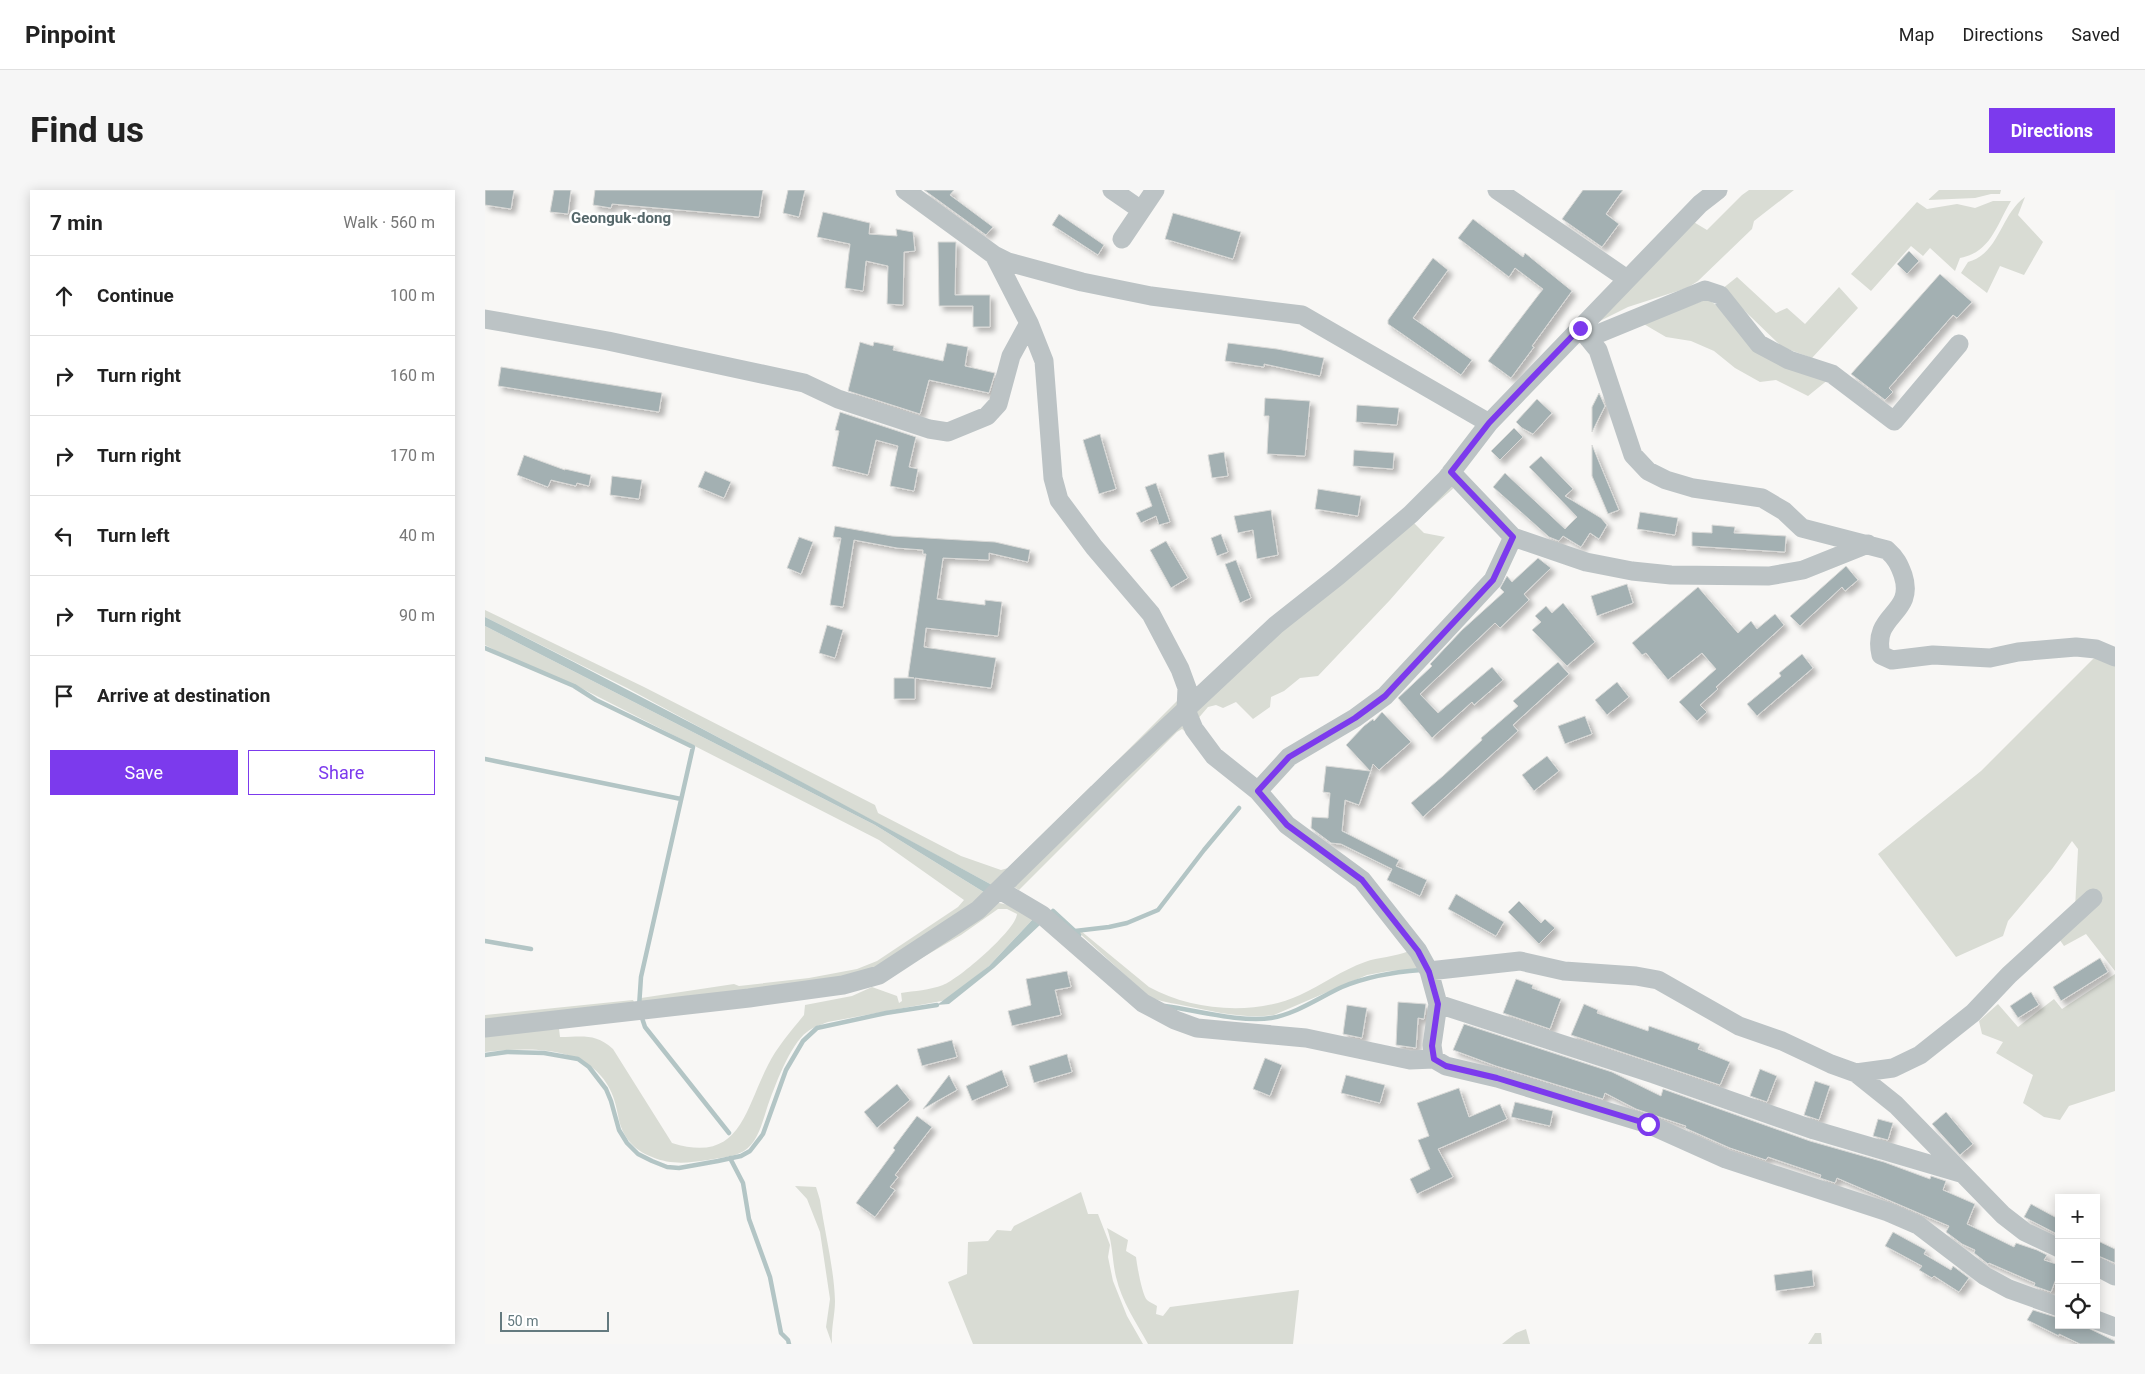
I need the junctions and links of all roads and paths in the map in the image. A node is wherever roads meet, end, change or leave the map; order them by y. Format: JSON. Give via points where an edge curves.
{"nodes":[{"id":1,"x":905,"y":190,"type":"edge"},
{"id":2,"x":1112,"y":190,"type":"edge"},
{"id":3,"x":1155,"y":190,"type":"edge"},
{"id":4,"x":1497,"y":190,"type":"edge"},
{"id":5,"x":1718,"y":190,"type":"edge"},
{"id":6,"x":1702,"y":197,"type":"edge"},
{"id":7,"x":1141,"y":210,"type":"junction"},
{"id":8,"x":1121,"y":239,"type":"dead end"},
{"id":9,"x":994,"y":255,"type":"junction"},
{"id":10,"x":1627,"y":279,"type":"junction"},
{"id":11,"x":485,"y":319,"type":"edge"},
{"id":12,"x":1029,"y":323,"type":"junction"},
{"id":13,"x":1584,"y":333,"type":"junction"},
{"id":14,"x":1959,"y":344,"type":"dead end"},
{"id":15,"x":1489,"y":423,"type":"junction"},
{"id":16,"x":1451,"y":472,"type":"junction"},
{"id":17,"x":1513,"y":537,"type":"junction"},
{"id":18,"x":1868,"y":544,"type":"junction"},
{"id":19,"x":2115,"y":657,"type":"edge"},
{"id":20,"x":1186,"y":710,"type":"junction"},
{"id":21,"x":1258,"y":791,"type":"junction"},
{"id":22,"x":1000,"y":890,"type":"junction"},
{"id":23,"x":2093,"y":898,"type":"dead end"},
{"id":24,"x":1429,"y":972,"type":"junction"},
{"id":25,"x":1438,"y":1004,"type":"junction"},
{"id":26,"x":485,"y":1028,"type":"edge"},
{"id":27,"x":1434,"y":1059,"type":"junction"},
{"id":28,"x":1856,"y":1073,"type":"junction"},
{"id":29,"x":1960,"y":1172,"type":"junction"},
{"id":30,"x":2055,"y":1246,"type":"edge"},
{"id":31,"x":2100,"y":1268,"type":"edge"},
{"id":32,"x":2115,"y":1276,"type":"edge"},
{"id":33,"x":2055,"y":1306,"type":"edge"},
{"id":34,"x":2100,"y":1321,"type":"edge"},
{"id":35,"x":2115,"y":1327,"type":"edge"}],
"edges":[{"from":1,"to":9,"type":"street"},
{"from":2,"to":7,"type":"street"},
{"from":3,"to":7,"type":"street"},
{"from":4,"to":10,"type":"street"},
{"from":5,"to":6,"type":"street"},
{"from":6,"to":10,"type":"street"},
{"from":7,"to":8,"type":"street"},
{"from":9,"to":12,"type":"street"},
{"from":9,"to":15,"type":"street","via":[[1008,262],[1082,282],[1151,296],[1302,316]]},
{"from":10,"to":13,"type":"street"},
{"from":11,"to":12,"type":"street","via":[[804,382],[838,399],[929,429],[948,432],[987,416],[998,404],[1011,356]]},
{"from":12,"to":20,"type":"street","via":[[1044,361],[1053,478],[1059,500],[1151,614],[1181,669],[1187,688]]},
{"from":13,"to":14,"type":"street","via":[[1705,290],[1720,295],[1759,344],[1789,360],[1832,374],[1894,421]]},
{"from":13,"to":15,"type":"street"},
{"from":13,"to":18,"type":"street","via":[[1598,350],[1633,455],[1648,471],[1693,488],[1762,498],[1784,511],[1802,528]]},
{"from":15,"to":16,"type":"street"},
{"from":16,"to":17,"type":"street"},
{"from":16,"to":20,"type":"street","via":[[1411,514],[1276,625]]},
{"from":17,"to":18,"type":"street","via":[[1586,562],[1671,575],[1769,576],[1803,570]]},
{"from":17,"to":21,"type":"street","via":[[1493,580],[1385,696],[1289,757]]},
{"from":18,"to":19,"type":"street","via":[[1887,550],[1897,560],[1907,589],[1904,601],[1881,629],[1878,642],[1881,655],[1892,660],[1933,656],[1989,658],[2076,647],[2096,649]]},
{"from":20,"to":21,"type":"street","via":[[1194,729],[1214,756]]},
{"from":20,"to":22,"type":"street"},
{"from":21,"to":24,"type":"street","via":[[1287,825],[1362,880],[1418,951]]},
{"from":22,"to":26,"type":"street","via":[[978,910],[879,975],[843,985]]},
{"from":22,"to":27,"type":"street","via":[[1042,916],[1143,1003],[1175,1020],[1197,1028],[1306,1038],[1410,1060]]},
{"from":23,"to":28,"type":"street","via":[[2009,975],[1973,1013],[1919,1055],[1893,1068]]},
{"from":24,"to":25,"type":"street"},
{"from":24,"to":28,"type":"street","via":[[1520,961],[1564,971],[1658,980],[1739,1026]]},
{"from":25,"to":27,"type":"street","via":[[1432,1046]]},
{"from":25,"to":29,"type":"street","via":[[1813,1130]]},
{"from":27,"to":33,"type":"street","via":[[1446,1066],[1497,1078],[1648,1124],[1726,1159],[1888,1212],[1918,1225],[1985,1276],[2009,1289]]},
{"from":28,"to":29,"type":"street","via":[[1896,1106]]},
{"from":29,"to":30,"type":"street","via":[[2003,1215],[2025,1232]]},
{"from":31,"to":32,"type":"street"},
{"from":34,"to":35,"type":"street"}]}
